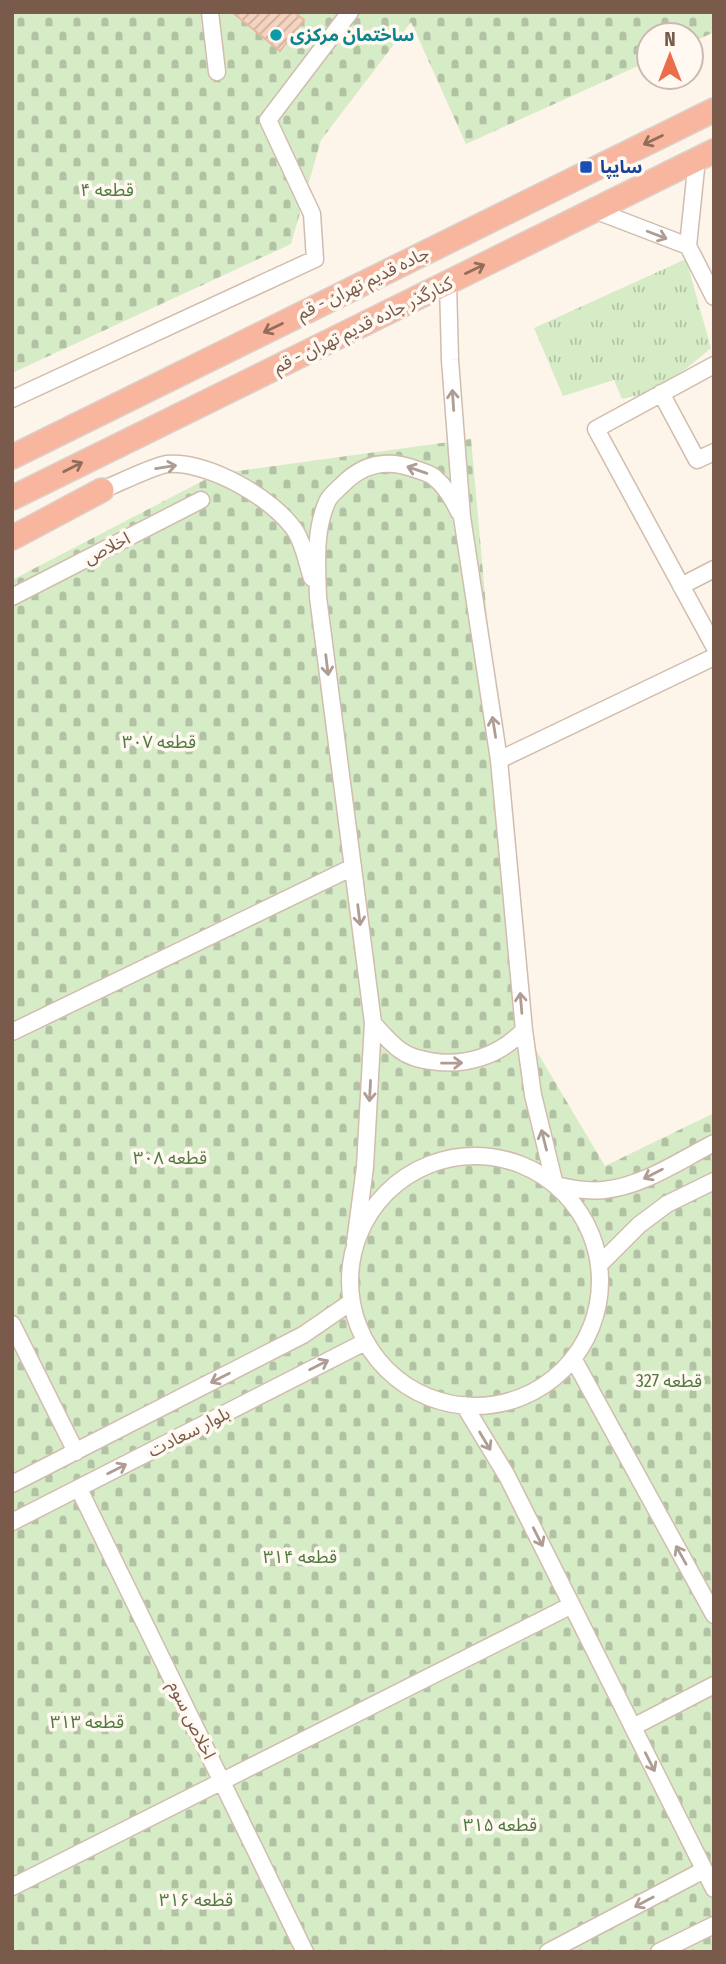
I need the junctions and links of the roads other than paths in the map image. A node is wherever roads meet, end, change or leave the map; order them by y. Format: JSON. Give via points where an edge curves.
{"nodes":[{"id":1,"x":210,"y":12,"type":"edge"},
{"id":2,"x":350,"y":12,"type":"edge"},
{"id":3,"x":217,"y":72,"type":"dead end"},
{"id":4,"x":714,"y":110,"type":"edge"},
{"id":5,"x":706,"y":155,"type":"edge"},
{"id":6,"x":594,"y":211,"type":"junction"},
{"id":7,"x":688,"y":246,"type":"junction"},
{"id":8,"x":448,"y":283,"type":"junction"},
{"id":9,"x":714,"y":297,"type":"edge"},
{"id":10,"x":714,"y":365,"type":"edge"},
{"id":11,"x":661,"y":393,"type":"junction"},
{"id":12,"x":12,"y":399,"type":"edge"},
{"id":13,"x":714,"y":452,"type":"edge"},
{"id":14,"x":12,"y":457,"type":"edge"},
{"id":15,"x":102,"y":490,"type":"joint"},
{"id":16,"x":12,"y":498,"type":"edge"},
{"id":17,"x":201,"y":500,"type":"dead end"},
{"id":18,"x":462,"y":517,"type":"junction"},
{"id":19,"x":12,"y":538,"type":"edge"},
{"id":20,"x":714,"y":569,"type":"edge"},
{"id":21,"x":681,"y":586,"type":"junction"},
{"id":22,"x":12,"y":597,"type":"edge"},
{"id":23,"x":318,"y":597,"type":"junction"},
{"id":24,"x":714,"y":646,"type":"edge"},
{"id":25,"x":714,"y":657,"type":"edge"},
{"id":26,"x":499,"y":760,"type":"junction"},
{"id":27,"x":353,"y":867,"type":"junction"},
{"id":28,"x":373,"y":1023,"type":"junction"},
{"id":29,"x":524,"y":1030,"type":"junction"},
{"id":30,"x":12,"y":1032,"type":"edge"},
{"id":31,"x":714,"y":1143,"type":"edge"},
{"id":32,"x":714,"y":1181,"type":"edge"},
{"id":33,"x":555,"y":1185,"type":"junction"},
{"id":34,"x":355,"y":1243,"type":"junction"},
{"id":35,"x":599,"y":1265,"type":"junction"},
{"id":36,"x":351,"y":1302,"type":"junction"},
{"id":37,"x":12,"y":1324,"type":"edge"},
{"id":38,"x":365,"y":1342,"type":"junction"},
{"id":39,"x":573,"y":1358,"type":"junction"},
{"id":40,"x":464,"y":1405,"type":"junction"},
{"id":41,"x":76,"y":1451,"type":"junction"},
{"id":42,"x":12,"y":1484,"type":"edge"},
{"id":43,"x":79,"y":1489,"type":"junction"},
{"id":44,"x":12,"y":1522,"type":"edge"},
{"id":45,"x":572,"y":1605,"type":"junction"},
{"id":46,"x":714,"y":1615,"type":"edge"},
{"id":47,"x":714,"y":1685,"type":"edge"},
{"id":48,"x":633,"y":1727,"type":"junction"},
{"id":49,"x":222,"y":1781,"type":"junction"},
{"id":50,"x":704,"y":1870,"type":"junction"},
{"id":51,"x":12,"y":1887,"type":"edge"},
{"id":52,"x":714,"y":1889,"type":"edge"},
{"id":53,"x":714,"y":1925,"type":"edge"},
{"id":54,"x":305,"y":1952,"type":"edge"},
{"id":55,"x":548,"y":1952,"type":"edge"},
{"id":56,"x":659,"y":1952,"type":"edge"}],
"edges":[{"from":1,"to":3,"type":"street"},
{"from":2,"to":12,"type":"street","via":[[268,120],[312,214],[315,259]]},
{"from":4,"to":14,"type":"highway","name":"جاده قدیم تهران - قم","one_way":true},
{"from":5,"to":6,"type":"highway","name":"کنارگذر جاده قدیم تهران - قم"},
{"from":5,"to":7,"type":"street"},
{"from":6,"to":7,"type":"street","one_way":true},
{"from":8,"to":6,"type":"highway","name":"کنارگذر جاده قدیم تهران - قم","one_way":true},
{"from":7,"to":9,"type":"street"},
{"from":16,"to":8,"type":"highway","name":"کنارگذر جاده قدیم تهران - قم","one_way":true},
{"from":18,"to":8,"type":"street","one_way":true},
{"from":10,"to":11,"type":"street"},
{"from":11,"to":13,"type":"street","via":[[697,460]]},
{"from":11,"to":21,"type":"street","via":[[596,429]]},
{"from":15,"to":19,"type":"highway"},
{"from":15,"to":23,"type":"street","one_way":true,"via":[[165,464],[194,466],[240,484],[285,518],[297,534]]},
{"from":17,"to":22,"type":"street","name":"اخلاص"},
{"from":18,"to":23,"type":"street","one_way":true,"via":[[432,475],[386,462],[364,469],[328,499],[319,527]]},
{"from":26,"to":18,"type":"street","one_way":true},
{"from":20,"to":21,"type":"street"},
{"from":21,"to":24,"type":"street"},
{"from":23,"to":27,"type":"street","one_way":true},
{"from":25,"to":26,"type":"street"},
{"from":29,"to":26,"type":"street","one_way":true},
{"from":27,"to":28,"type":"street","one_way":true},
{"from":27,"to":30,"type":"street"},
{"from":28,"to":29,"type":"street","one_way":true,"via":[[399,1050],[415,1059],[444,1064],[488,1055]]},
{"from":28,"to":34,"type":"street","one_way":true,"via":[[366,1154]]},
{"from":33,"to":29,"type":"street","one_way":true,"via":[[533,1095]]},
{"from":31,"to":33,"type":"street","one_way":true,"via":[[626,1185],[604,1190]]},
{"from":32,"to":35,"type":"street","via":[[667,1204]]},
{"from":33,"to":34,"type":"street","via":[[520,1164],[480,1156],[439,1160],[402,1178],[373,1207]]},
{"from":33,"to":35,"type":"street","via":[[576,1207],[591,1233]]},
{"from":34,"to":36,"type":"street","via":[[349,1272]]},
{"from":35,"to":39,"type":"street","via":[[599,1298],[590,1330]]},
{"from":36,"to":38,"type":"street"},
{"from":36,"to":41,"type":"street","name":"بلوار سعادت","one_way":true,"via":[[303,1335]]},
{"from":37,"to":41,"type":"street"},
{"from":38,"to":40,"type":"street","via":[[390,1373],[424,1395]]},
{"from":43,"to":38,"type":"street","name":"بلوار سعادت","one_way":true},
{"from":39,"to":40,"type":"street","via":[[551,1380],[524,1395],[495,1404]]},
{"from":46,"to":39,"type":"street","one_way":true},
{"from":40,"to":45,"type":"street","one_way":true,"via":[[507,1476]]},
{"from":41,"to":42,"type":"street","name":"بلوار سعادت"},
{"from":43,"to":44,"type":"street","name":"بلوار سعادت"},
{"from":43,"to":49,"type":"street","name":"اخلاص سوم"},
{"from":45,"to":48,"type":"street"},
{"from":45,"to":49,"type":"street"},
{"from":47,"to":48,"type":"street"},
{"from":48,"to":50,"type":"street","one_way":true},
{"from":49,"to":51,"type":"street"},
{"from":49,"to":54,"type":"street","name":"اخلاص سوم"},
{"from":50,"to":52,"type":"street"},
{"from":50,"to":55,"type":"street","one_way":true},
{"from":53,"to":56,"type":"street"}]}
